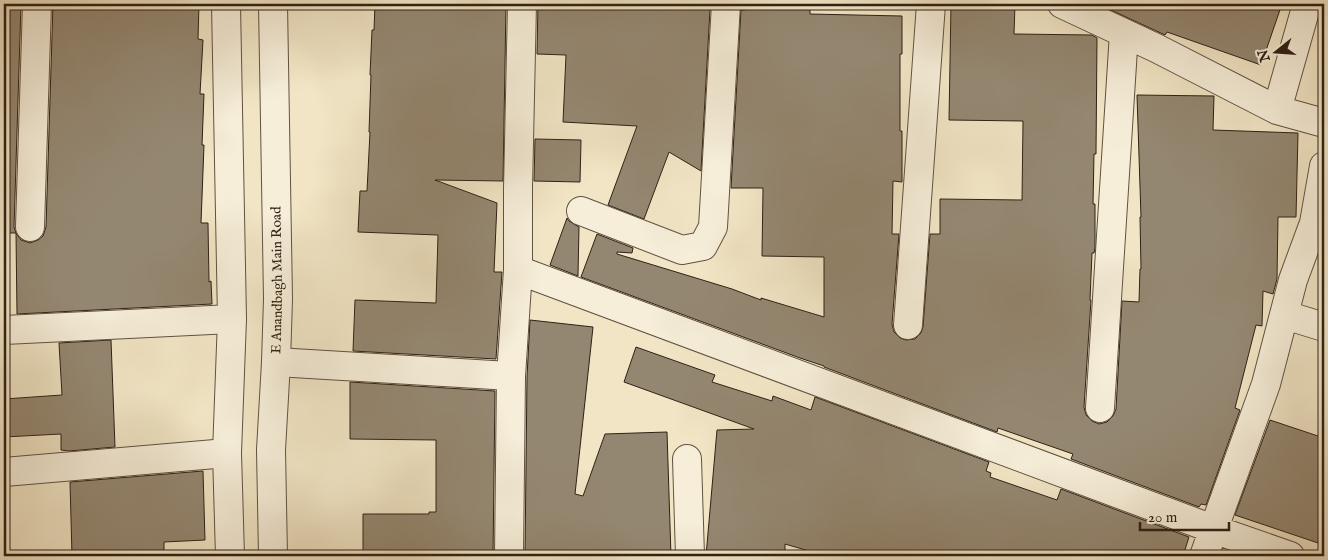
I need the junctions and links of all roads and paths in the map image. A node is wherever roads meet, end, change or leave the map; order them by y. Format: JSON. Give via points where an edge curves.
{"nodes":[{"id":1,"x":37,"y":4,"type":"edge"},
{"id":2,"x":226,"y":4,"type":"edge"},
{"id":3,"x":273,"y":4,"type":"edge"},
{"id":4,"x":522,"y":4,"type":"edge"},
{"id":5,"x":726,"y":4,"type":"edge"},
{"id":6,"x":931,"y":4,"type":"edge"},
{"id":7,"x":1062,"y":4,"type":"edge"},
{"id":8,"x":1307,"y":4,"type":"edge"},
{"id":9,"x":1124,"y":33,"type":"junction"},
{"id":10,"x":1277,"y":110,"type":"junction"},
{"id":11,"x":1324,"y":123,"type":"edge"},
{"id":12,"x":1324,"y":166,"type":"edge"},
{"id":13,"x":581,"y":211,"type":"dead end"},
{"id":14,"x":30,"y":227,"type":"dead end"},
{"id":15,"x":518,"y":270,"type":"junction"},
{"id":16,"x":1284,"y":315,"type":"junction"},
{"id":17,"x":232,"y":319,"type":"junction"},
{"id":18,"x":908,"y":325,"type":"dead end"},
{"id":19,"x":1324,"y":327,"type":"edge"},
{"id":20,"x":4,"y":330,"type":"edge"},
{"id":21,"x":276,"y":362,"type":"junction"},
{"id":22,"x":511,"y":376,"type":"junction"},
{"id":23,"x":1100,"y":408,"type":"dead end"},
{"id":24,"x":227,"y":452,"type":"junction"},
{"id":25,"x":687,"y":459,"type":"dead end"},
{"id":26,"x":4,"y":472,"type":"edge"},
{"id":27,"x":1213,"y":529,"type":"junction"},
{"id":28,"x":230,"y":556,"type":"edge"},
{"id":29,"x":273,"y":556,"type":"edge"},
{"id":30,"x":508,"y":556,"type":"edge"},
{"id":31,"x":690,"y":556,"type":"edge"},
{"id":32,"x":1204,"y":556,"type":"edge"},
{"id":33,"x":1290,"y":556,"type":"edge"}],
"edges":[{"from":1,"to":14,"type":"street"},
{"from":2,"to":17,"type":"street"},
{"from":3,"to":21,"type":"street","name":"E Anandbagh Main Road","via":[[278,299]]},
{"from":4,"to":15,"type":"street"},
{"from":5,"to":13,"type":"street","via":[[713,228],[703,246],[682,250]]},
{"from":6,"to":18,"type":"street"},
{"from":7,"to":9,"type":"street"},
{"from":8,"to":10,"type":"street"},
{"from":9,"to":10,"type":"street"},
{"from":9,"to":23,"type":"street"},
{"from":10,"to":11,"type":"street"},
{"from":12,"to":16,"type":"street","via":[[1314,223]]},
{"from":15,"to":22,"type":"street"},
{"from":15,"to":27,"type":"street"},
{"from":16,"to":19,"type":"street"},
{"from":16,"to":27,"type":"street","via":[[1266,384]]},
{"from":17,"to":20,"type":"street"},
{"from":17,"to":24,"type":"street"},
{"from":21,"to":22,"type":"street"},
{"from":21,"to":29,"type":"street","name":"E Anandbagh Main Road","via":[[271,450]]},
{"from":22,"to":30,"type":"street"},
{"from":24,"to":26,"type":"street"},
{"from":24,"to":28,"type":"street"},
{"from":25,"to":31,"type":"street"},
{"from":27,"to":32,"type":"street"},
{"from":27,"to":33,"type":"street"}]}
